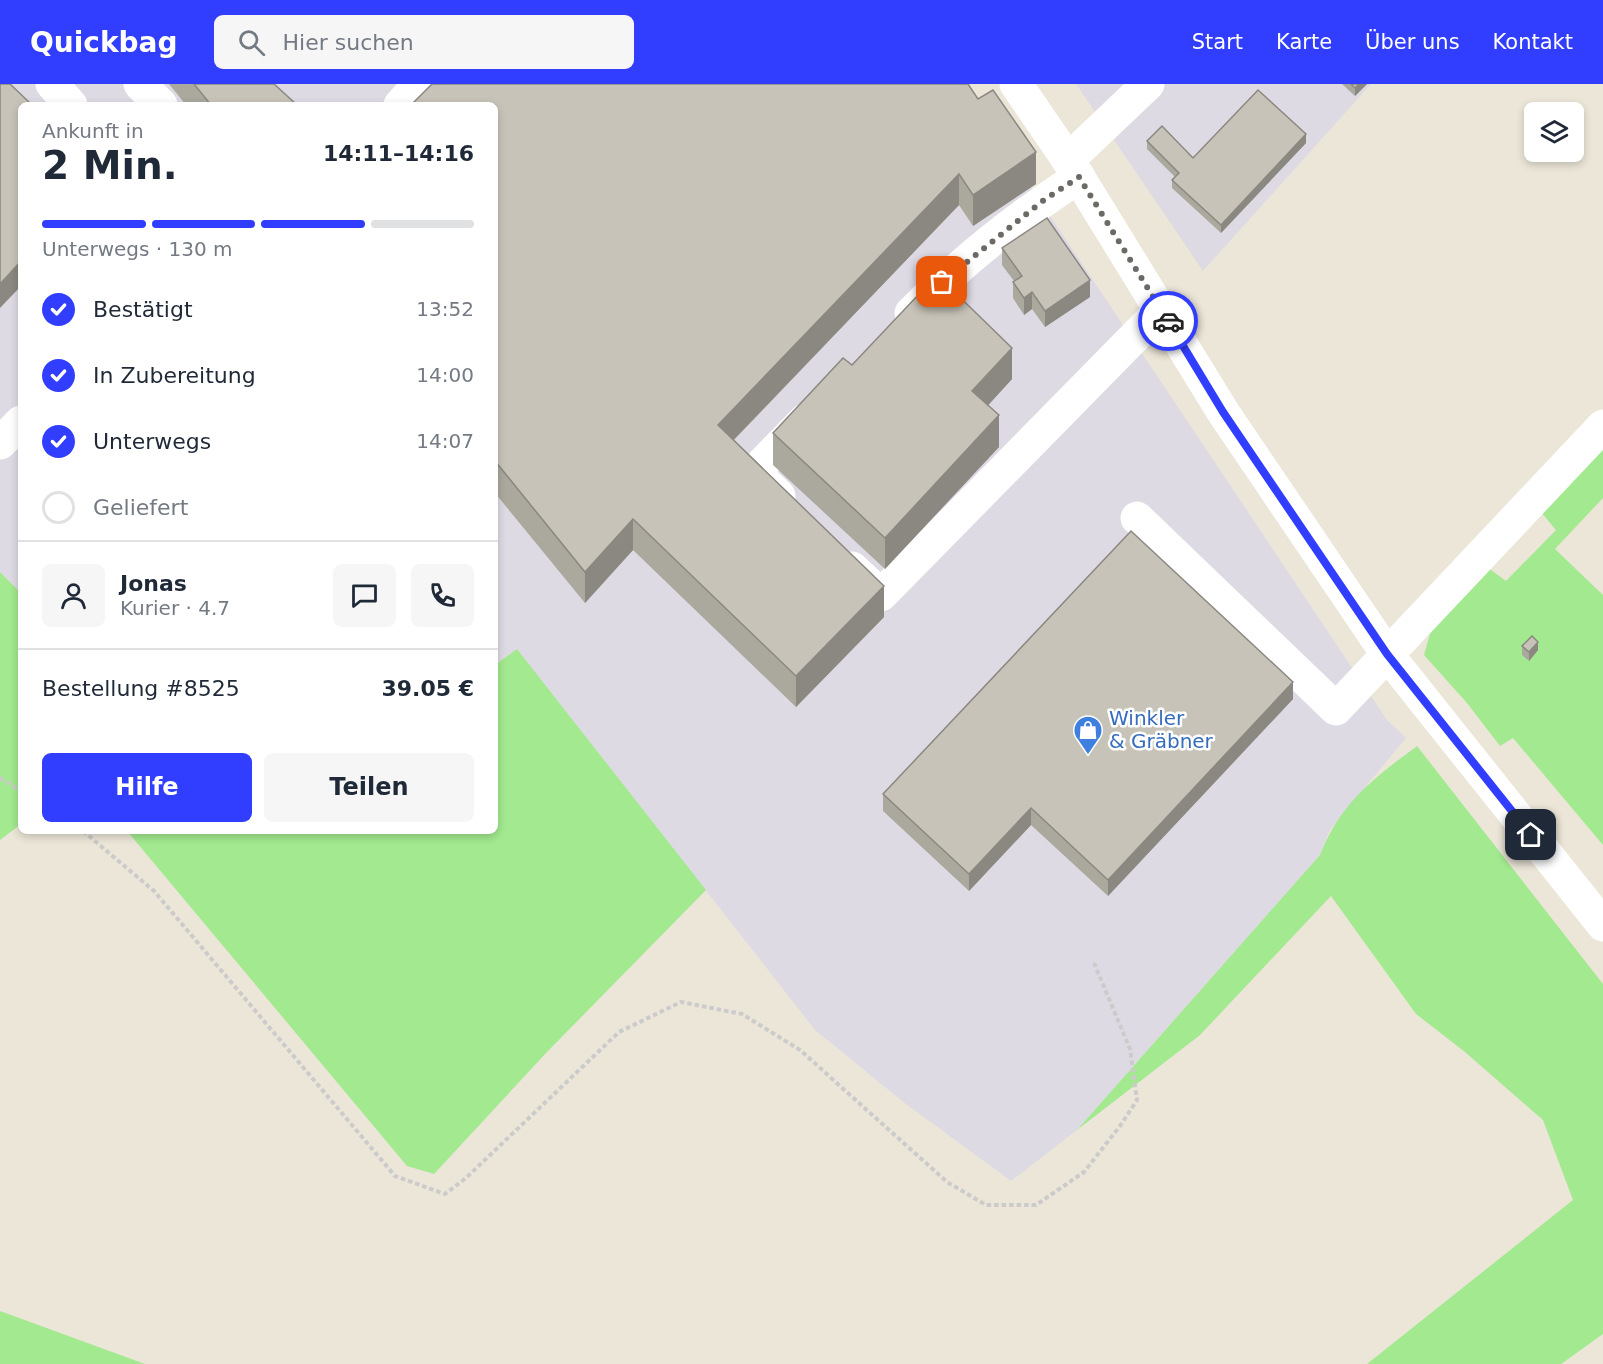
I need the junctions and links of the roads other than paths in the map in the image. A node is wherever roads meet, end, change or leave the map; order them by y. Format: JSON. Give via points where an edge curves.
{"nodes":[{"id":1,"x":52,"y":84,"type":"edge"},
{"id":2,"x":140,"y":84,"type":"edge"},
{"id":3,"x":419,"y":84,"type":"edge"},
{"id":4,"x":1016,"y":84,"type":"edge"},
{"id":5,"x":1148,"y":84,"type":"edge"},
{"id":6,"x":68,"y":102,"type":"edge"},
{"id":7,"x":157,"y":102,"type":"edge"},
{"id":8,"x":403,"y":102,"type":"edge"},
{"id":9,"x":1073,"y":168,"type":"junction"},
{"id":10,"x":1161,"y":310,"type":"junction"},
{"id":11,"x":893,"y":331,"type":"edge"},
{"id":12,"x":828,"y":398,"type":"edge"},
{"id":13,"x":18,"y":425,"type":"edge"},
{"id":14,"x":1603,"y":426,"type":"edge"},
{"id":15,"x":0,"y":443,"type":"edge"},
{"id":16,"x":796,"y":513,"type":"edge"},
{"id":17,"x":1137,"y":518,"type":"dead end"},
{"id":18,"x":830,"y":546,"type":"edge"},
{"id":19,"x":1387,"y":654,"type":"junction"},
{"id":20,"x":1603,"y":925,"type":"edge"}],
"edges":[{"from":1,"to":6,"type":"street"},
{"from":2,"to":7,"type":"street"},
{"from":3,"to":8,"type":"street"},
{"from":4,"to":9,"type":"street"},
{"from":5,"to":9,"type":"street"},
{"from":9,"to":10,"type":"street"},
{"from":9,"to":11,"type":"street","via":[[1044,200],[942,282]]},
{"from":10,"to":18,"type":"street","via":[[881,595]]},
{"from":10,"to":19,"type":"street","via":[[1223,412]]},
{"from":12,"to":16,"type":"street","via":[[754,472]]},
{"from":13,"to":15,"type":"street"},
{"from":14,"to":19,"type":"street"},
{"from":17,"to":19,"type":"street","via":[[1335,709]]},
{"from":19,"to":20,"type":"street"}]}
